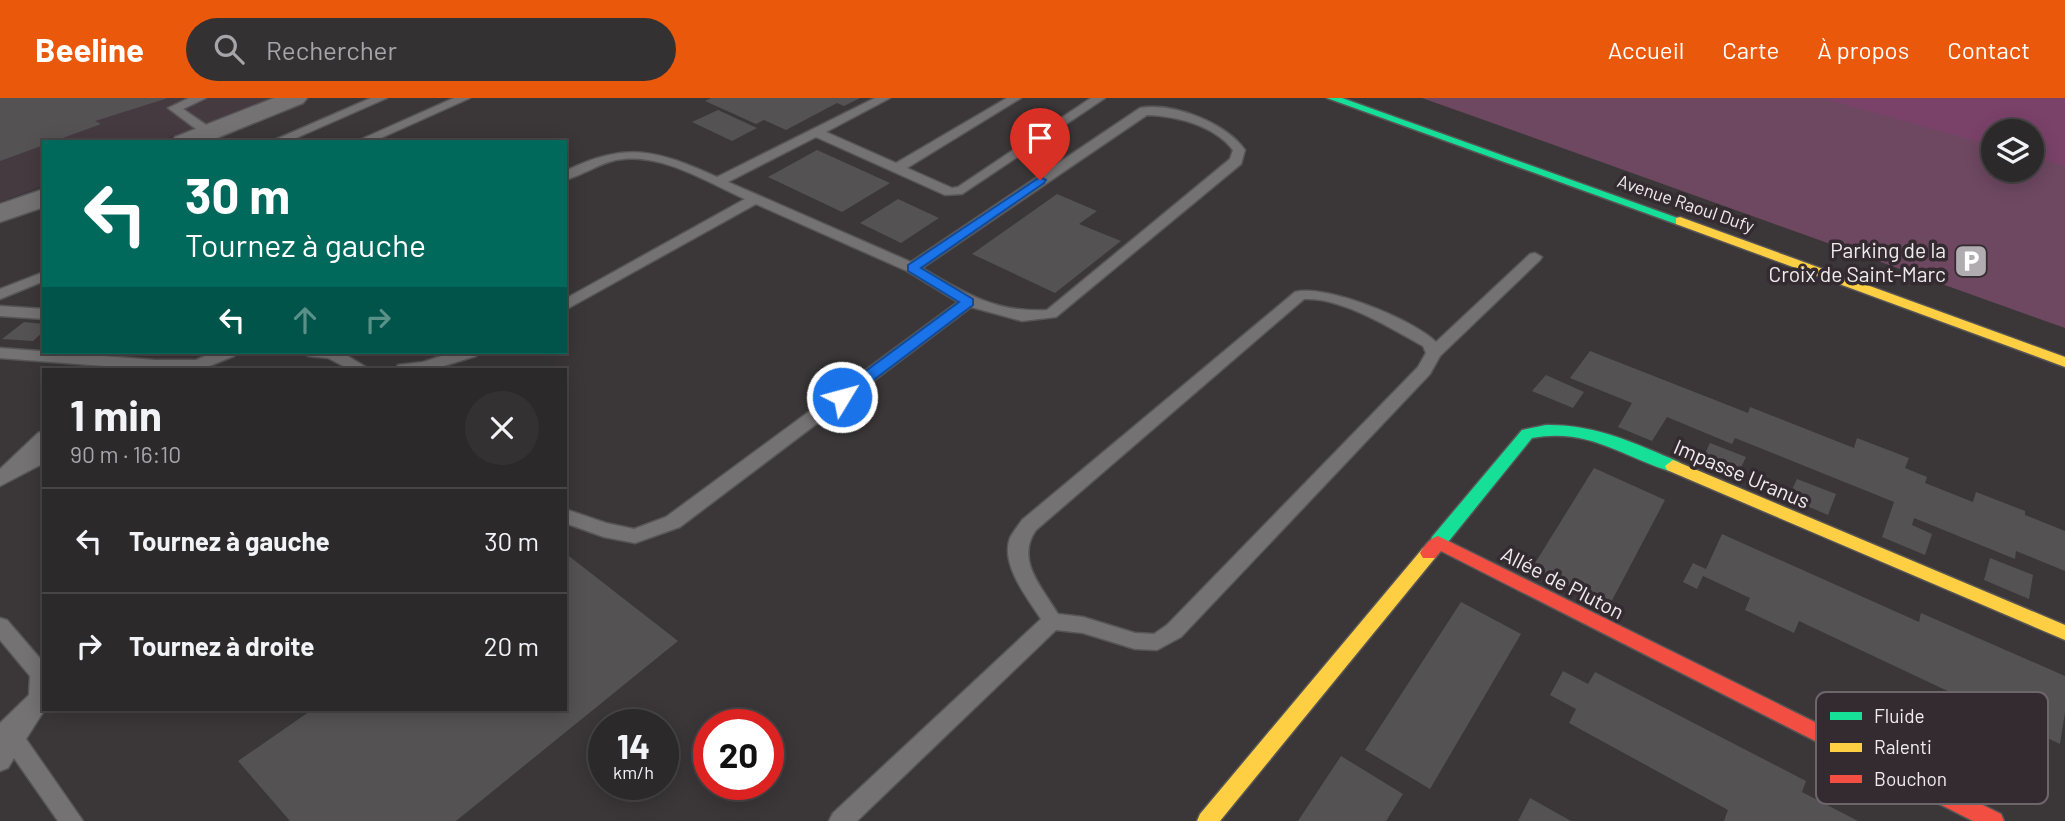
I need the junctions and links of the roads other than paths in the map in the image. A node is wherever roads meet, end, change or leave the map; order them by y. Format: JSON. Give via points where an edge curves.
{"nodes":[{"id":1,"x":200,"y":98,"type":"edge"},
{"id":2,"x":295,"y":98,"type":"edge"},
{"id":3,"x":381,"y":98,"type":"edge"},
{"id":4,"x":464,"y":98,"type":"edge"},
{"id":5,"x":884,"y":98,"type":"edge"},
{"id":6,"x":1015,"y":98,"type":"edge"},
{"id":7,"x":1100,"y":98,"type":"edge"},
{"id":8,"x":1332,"y":98,"type":"edge"},
{"id":9,"x":1378,"y":98,"type":"edge"},
{"id":10,"x":1363,"y":109,"type":"junction"},
{"id":11,"x":208,"y":132,"type":"junction"},
{"id":12,"x":816,"y":132,"type":"junction"},
{"id":13,"x":189,"y":140,"type":"edge"},
{"id":14,"x":281,"y":140,"type":"edge"},
{"id":15,"x":366,"y":140,"type":"edge"},
{"id":16,"x":897,"y":168,"type":"junction"},
{"id":17,"x":567,"y":175,"type":"edge"},
{"id":18,"x":717,"y":182,"type":"junction"},
{"id":19,"x":42,"y":198,"type":"edge"},
{"id":20,"x":754,"y":200,"type":"junction"},
{"id":21,"x":0,"y":214,"type":"edge"},
{"id":22,"x":1535,"y":257,"type":"dead end"},
{"id":23,"x":912,"y":268,"type":"junction"},
{"id":24,"x":42,"y":277,"type":"edge"},
{"id":25,"x":0,"y":294,"type":"edge"},
{"id":26,"x":968,"y":302,"type":"junction"},
{"id":27,"x":567,"y":303,"type":"edge"},
{"id":28,"x":0,"y":311,"type":"edge"},
{"id":29,"x":42,"y":314,"type":"edge"},
{"id":30,"x":0,"y":352,"type":"edge"},
{"id":31,"x":1434,"y":353,"type":"junction"},
{"id":32,"x":224,"y":354,"type":"edge"},
{"id":33,"x":333,"y":354,"type":"edge"},
{"id":34,"x":464,"y":354,"type":"edge"},
{"id":35,"x":24,"y":355,"type":"junction"},
{"id":36,"x":2065,"y":362,"type":"edge"},
{"id":37,"x":195,"y":367,"type":"edge"},
{"id":38,"x":51,"y":368,"type":"edge"},
{"id":39,"x":359,"y":368,"type":"edge"},
{"id":40,"x":414,"y":368,"type":"edge"},
{"id":41,"x":42,"y":439,"type":"edge"},
{"id":42,"x":42,"y":456,"type":"edge"},
{"id":43,"x":0,"y":481,"type":"edge"},
{"id":44,"x":567,"y":517,"type":"edge"},
{"id":45,"x":1438,"y":542,"type":"junction"},
{"id":46,"x":1052,"y":621,"type":"junction"},
{"id":47,"x":0,"y":626,"type":"edge"},
{"id":48,"x":2065,"y":633,"type":"edge"},
{"id":49,"x":1816,"y":732,"type":"edge"},
{"id":50,"x":7,"y":738,"type":"edge"},
{"id":51,"x":0,"y":761,"type":"edge"},
{"id":52,"x":1960,"y":804,"type":"edge"},
{"id":53,"x":71,"y":821,"type":"edge"},
{"id":54,"x":841,"y":821,"type":"edge"},
{"id":55,"x":1207,"y":821,"type":"edge"},
{"id":56,"x":1994,"y":821,"type":"edge"}],
"edges":[{"from":1,"to":11,"type":"lane","via":[[174,108]]},
{"from":2,"to":11,"type":"street"},
{"from":3,"to":14,"type":"lane"},
{"from":4,"to":15,"type":"lane"},
{"from":5,"to":12,"type":"lane"},
{"from":6,"to":16,"type":"lane"},
{"from":7,"to":16,"type":"lane","via":[[962,190],[950,192]]},
{"from":8,"to":10,"type":"street","name":"Avenue Raoul Dufy"},
{"from":9,"to":10,"type":"street"},
{"from":10,"to":36,"type":"street","name":"Avenue Raoul Dufy"},
{"from":11,"to":13,"type":"street"},
{"from":12,"to":16,"type":"lane"},
{"from":12,"to":18,"type":"lane"},
{"from":17,"to":18,"type":"lane","via":[[619,154],[652,156]]},
{"from":18,"to":20,"type":"lane"},
{"from":19,"to":21,"type":"street"},
{"from":20,"to":23,"type":"lane"},
{"from":20,"to":27,"type":"lane"},
{"from":22,"to":31,"type":"lane"},
{"from":23,"to":26,"type":"lane"},
{"from":23,"to":26,"type":"lane","via":[[1144,111],[1162,111],[1222,131],[1234,141],[1239,150],[1236,161],[1051,314],[1022,316]]},
{"from":24,"to":25,"type":"lane"},
{"from":26,"to":44,"type":"lane","via":[[673,522],[635,536]]},
{"from":28,"to":29,"type":"lane"},
{"from":30,"to":35,"type":"lane"},
{"from":31,"to":46,"type":"lane","via":[[1424,370],[1174,631],[1157,642],[1135,641]]},
{"from":31,"to":46,"type":"lane","via":[[1429,343],[1336,298],[1300,295],[1029,525],[1018,541],[1018,555],[1023,573]]},
{"from":32,"to":37,"type":"lane"},
{"from":33,"to":39,"type":"lane"},
{"from":34,"to":40,"type":"lane"},
{"from":35,"to":37,"type":"lane"},
{"from":35,"to":38,"type":"lane"},
{"from":41,"to":43,"type":"lane"},
{"from":42,"to":43,"type":"lane"},
{"from":45,"to":48,"type":"street","name":"Impasse Uranus","via":[[1527,434],[1563,429],[1605,437]]},
{"from":45,"to":49,"type":"street","name":"Allée de Pluton"},
{"from":45,"to":55,"type":"street"},
{"from":46,"to":54,"type":"lane"},
{"from":47,"to":50,"type":"lane","via":[[40,673],[40,698]]},
{"from":50,"to":51,"type":"lane"},
{"from":50,"to":53,"type":"lane"},
{"from":52,"to":56,"type":"street","name":"Allée de Pluton"}]}
